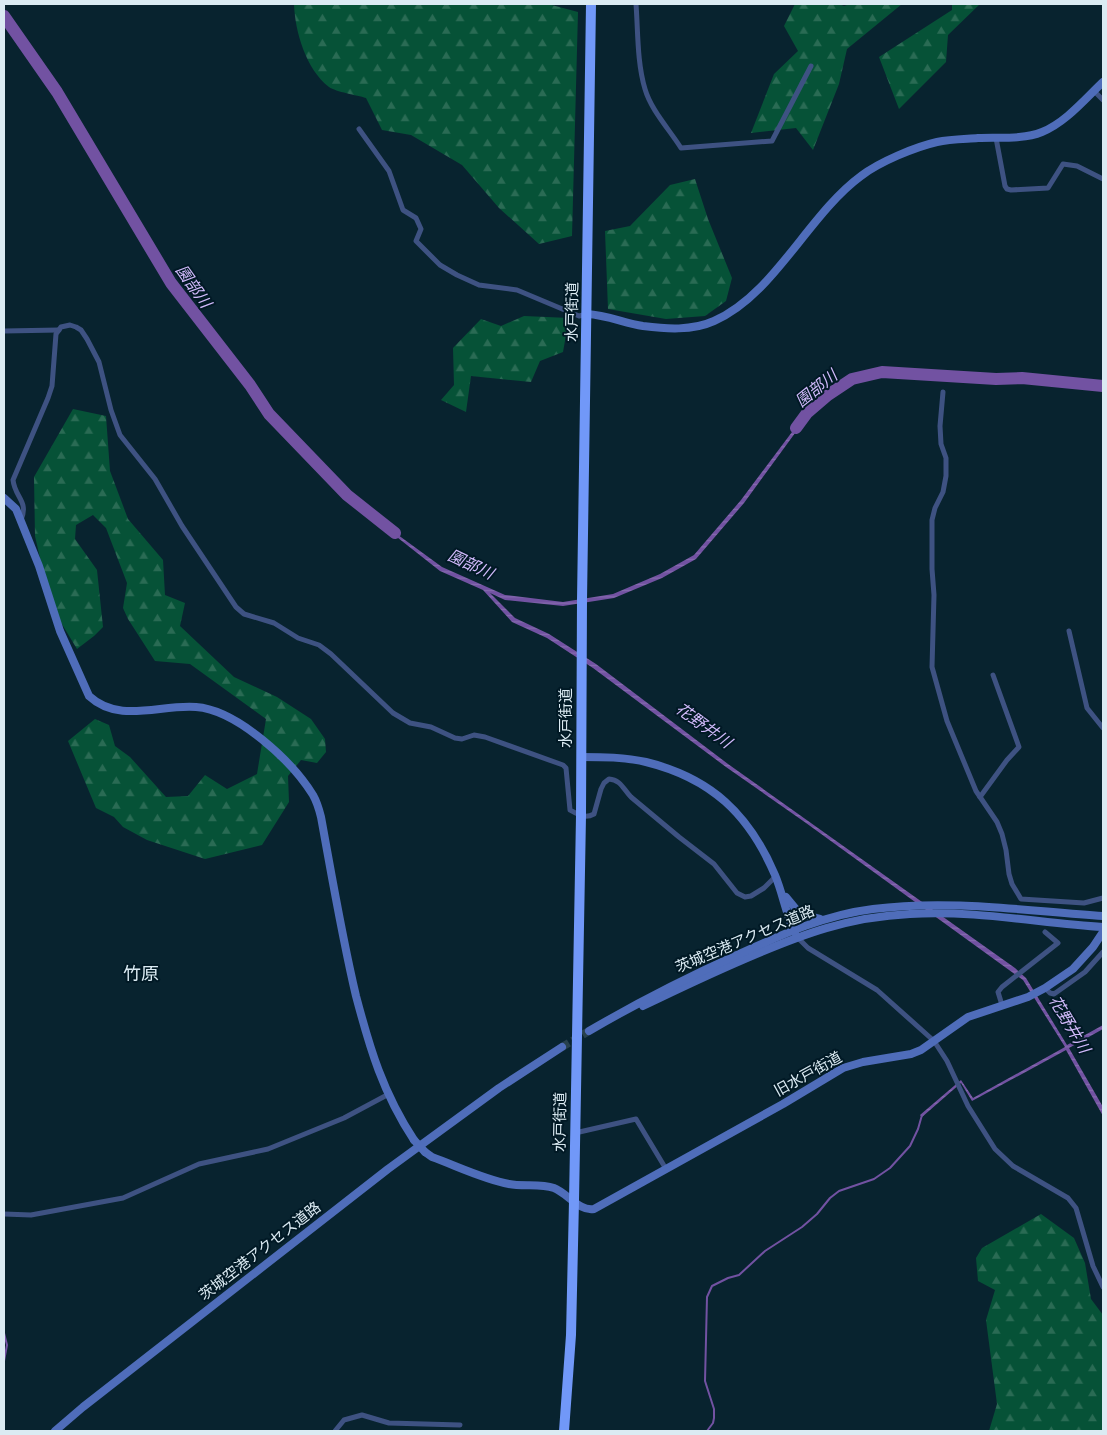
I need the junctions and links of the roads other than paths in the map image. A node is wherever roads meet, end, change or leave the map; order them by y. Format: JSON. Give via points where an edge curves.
{"nodes":[{"id":1,"x":591,"y":4,"type":"edge"},
{"id":2,"x":636,"y":4,"type":"edge"},
{"id":3,"x":811,"y":66,"type":"dead end"},
{"id":4,"x":1103,"y":82,"type":"edge"},
{"id":5,"x":1094,"y":91,"type":"junction"},
{"id":6,"x":1103,"y":100,"type":"edge"},
{"id":7,"x":359,"y":129,"type":"dead end"},
{"id":8,"x":996,"y":138,"type":"junction"},
{"id":9,"x":1103,"y":179,"type":"edge"},
{"id":10,"x":588,"y":314,"type":"junction"},
{"id":11,"x":59,"y":330,"type":"junction"},
{"id":12,"x":4,"y":331,"type":"edge"},
{"id":13,"x":943,"y":392,"type":"dead end"},
{"id":14,"x":4,"y":498,"type":"edge"},
{"id":15,"x":21,"y":520,"type":"junction"},
{"id":16,"x":1069,"y":631,"type":"dead end"},
{"id":17,"x":993,"y":675,"type":"dead end"},
{"id":18,"x":1103,"y":728,"type":"edge"},
{"id":19,"x":581,"y":757,"type":"junction"},
{"id":20,"x":980,"y":798,"type":"junction"},
{"id":21,"x":581,"y":816,"type":"junction"},
{"id":22,"x":776,"y":876,"type":"junction"},
{"id":23,"x":781,"y":889,"type":"junction"},
{"id":24,"x":1103,"y":898,"type":"edge"},
{"id":25,"x":1103,"y":916,"type":"edge"},
{"id":26,"x":824,"y":919,"type":"junction"},
{"id":27,"x":1103,"y":927,"type":"edge"},
{"id":28,"x":1045,"y":932,"type":"dead end"},
{"id":29,"x":1103,"y":932,"type":"edge"},
{"id":30,"x":796,"y":933,"type":"junction"},
{"id":31,"x":1103,"y":952,"type":"edge"},
{"id":32,"x":1042,"y":990,"type":"junction"},
{"id":33,"x":1002,"y":1005,"type":"junction"},
{"id":34,"x":589,"y":1034,"type":"tunnel mouth"},
{"id":35,"x":934,"y":1041,"type":"junction"},
{"id":36,"x":563,"y":1050,"type":"tunnel mouth"},
{"id":37,"x":388,"y":1095,"type":"junction"},
{"id":38,"x":574,"y":1133,"type":"junction"},
{"id":39,"x":666,"y":1169,"type":"junction"},
{"id":40,"x":574,"y":1201,"type":"junction"},
{"id":41,"x":4,"y":1214,"type":"edge"},
{"id":42,"x":1103,"y":1287,"type":"edge"},
{"id":43,"x":460,"y":1426,"type":"dead end"},
{"id":44,"x":55,"y":1431,"type":"edge"},
{"id":45,"x":335,"y":1431,"type":"edge"},
{"id":46,"x":564,"y":1431,"type":"edge"}],
"edges":[{"from":1,"to":10,"type":"highway","name":"水戸街道"},
{"from":2,"to":3,"type":"street","via":[[644,88],[681,148],[772,141]]},
{"from":4,"to":5,"type":"street"},
{"from":5,"to":6,"type":"street"},
{"from":5,"to":8,"type":"street","via":[[1060,122],[1041,133]]},
{"from":7,"to":10,"type":"street","via":[[389,172],[403,210],[416,218],[420,229],[416,241],[440,265],[479,285],[517,290],[578,316]]},
{"from":8,"to":9,"type":"street","via":[[1007,189],[1048,188],[1063,164],[1077,166]]},
{"from":8,"to":10,"type":"street","via":[[937,142],[893,158],[861,176],[833,201],[738,308],[714,321],[687,328],[642,326]]},
{"from":10,"to":19,"type":"highway","name":"水戸街道"},
{"from":11,"to":12,"type":"street"},
{"from":11,"to":15,"type":"street","via":[[52,386],[13,480],[24,504]]},
{"from":11,"to":21,"type":"street","via":[[70,325],[81,330],[87,339],[99,362],[120,435],[155,480],[236,607],[244,614],[274,623],[298,638],[319,645],[393,713],[410,723],[431,726],[455,738],[486,737],[563,765],[566,768],[570,810]]},
{"from":13,"to":20,"type":"street","via":[[940,426],[946,476],[932,520],[932,667],[947,721]]},
{"from":14,"to":15,"type":"street","via":[[16,509]]},
{"from":15,"to":37,"type":"street","via":[[60,631],[89,696],[112,710],[195,707],[226,715],[270,746],[313,797],[321,817],[348,964]]},
{"from":16,"to":18,"type":"street","via":[[1087,708]]},
{"from":17,"to":20,"type":"street","via":[[1019,748]]},
{"from":19,"to":21,"type":"highway","name":"水戸街道"},
{"from":19,"to":22,"type":"street","via":[[645,762],[702,784],[732,806],[744,820]]},
{"from":20,"to":24,"type":"street","via":[[1002,834],[1009,874],[1021,899],[1084,903]]},
{"from":21,"to":22,"type":"street","via":[[588,818],[594,814],[604,783],[616,780],[714,864],[737,893],[750,896]]},
{"from":21,"to":38,"type":"highway","name":"水戸街道"},
{"from":22,"to":23,"type":"street"},
{"from":23,"to":26,"type":"street","via":[[800,914]]},
{"from":23,"to":30,"type":"street"},
{"from":25,"to":26,"type":"street","name":"茨城空港アクセス道路","via":[[935,905],[871,909]]},
{"from":26,"to":30,"type":"street","name":"茨城空港アクセス道路"},
{"from":27,"to":30,"type":"street","name":"茨城空港アクセス道路","via":[[913,913]]},
{"from":28,"to":33,"type":"street","via":[[1058,943],[1002,987],[998,992]]},
{"from":29,"to":32,"type":"street","name":"旧水戸街道","via":[[1073,969]]},
{"from":30,"to":34,"type":"street","name":"茨城空港アクセス道路","via":[[667,988]]},
{"from":30,"to":35,"type":"street","via":[[808,948],[877,990]]},
{"from":31,"to":32,"type":"street","via":[[1085,972],[1054,994]]},
{"from":32,"to":33,"type":"street","name":"旧水戸街道"},
{"from":33,"to":35,"type":"street","name":"旧水戸街道","via":[[968,1017]]},
{"from":35,"to":39,"type":"street","name":"旧水戸街道","via":[[911,1054],[844,1068]]},
{"from":35,"to":42,"type":"street","via":[[995,1149],[1013,1166],[1068,1198],[1076,1208],[1093,1266]]},
{"from":36,"to":44,"type":"street","name":"茨城空港アクセス道路","via":[[499,1088],[388,1169]]},
{"from":37,"to":40,"type":"street","bridge":true,"via":[[414,1140],[432,1157],[501,1182],[551,1187],[566,1193]]},
{"from":37,"to":41,"type":"street","via":[[344,1118],[268,1149],[199,1164],[123,1198],[30,1214]]},
{"from":38,"to":39,"type":"street","via":[[636,1119]]},
{"from":38,"to":40,"type":"highway","name":"水戸街道"},
{"from":39,"to":40,"type":"street","name":"旧水戸街道","via":[[594,1209],[588,1210]]},
{"from":40,"to":46,"type":"highway","name":"水戸街道","via":[[571,1335]]},
{"from":43,"to":45,"type":"street","via":[[389,1423],[362,1415],[344,1420]]}]}
